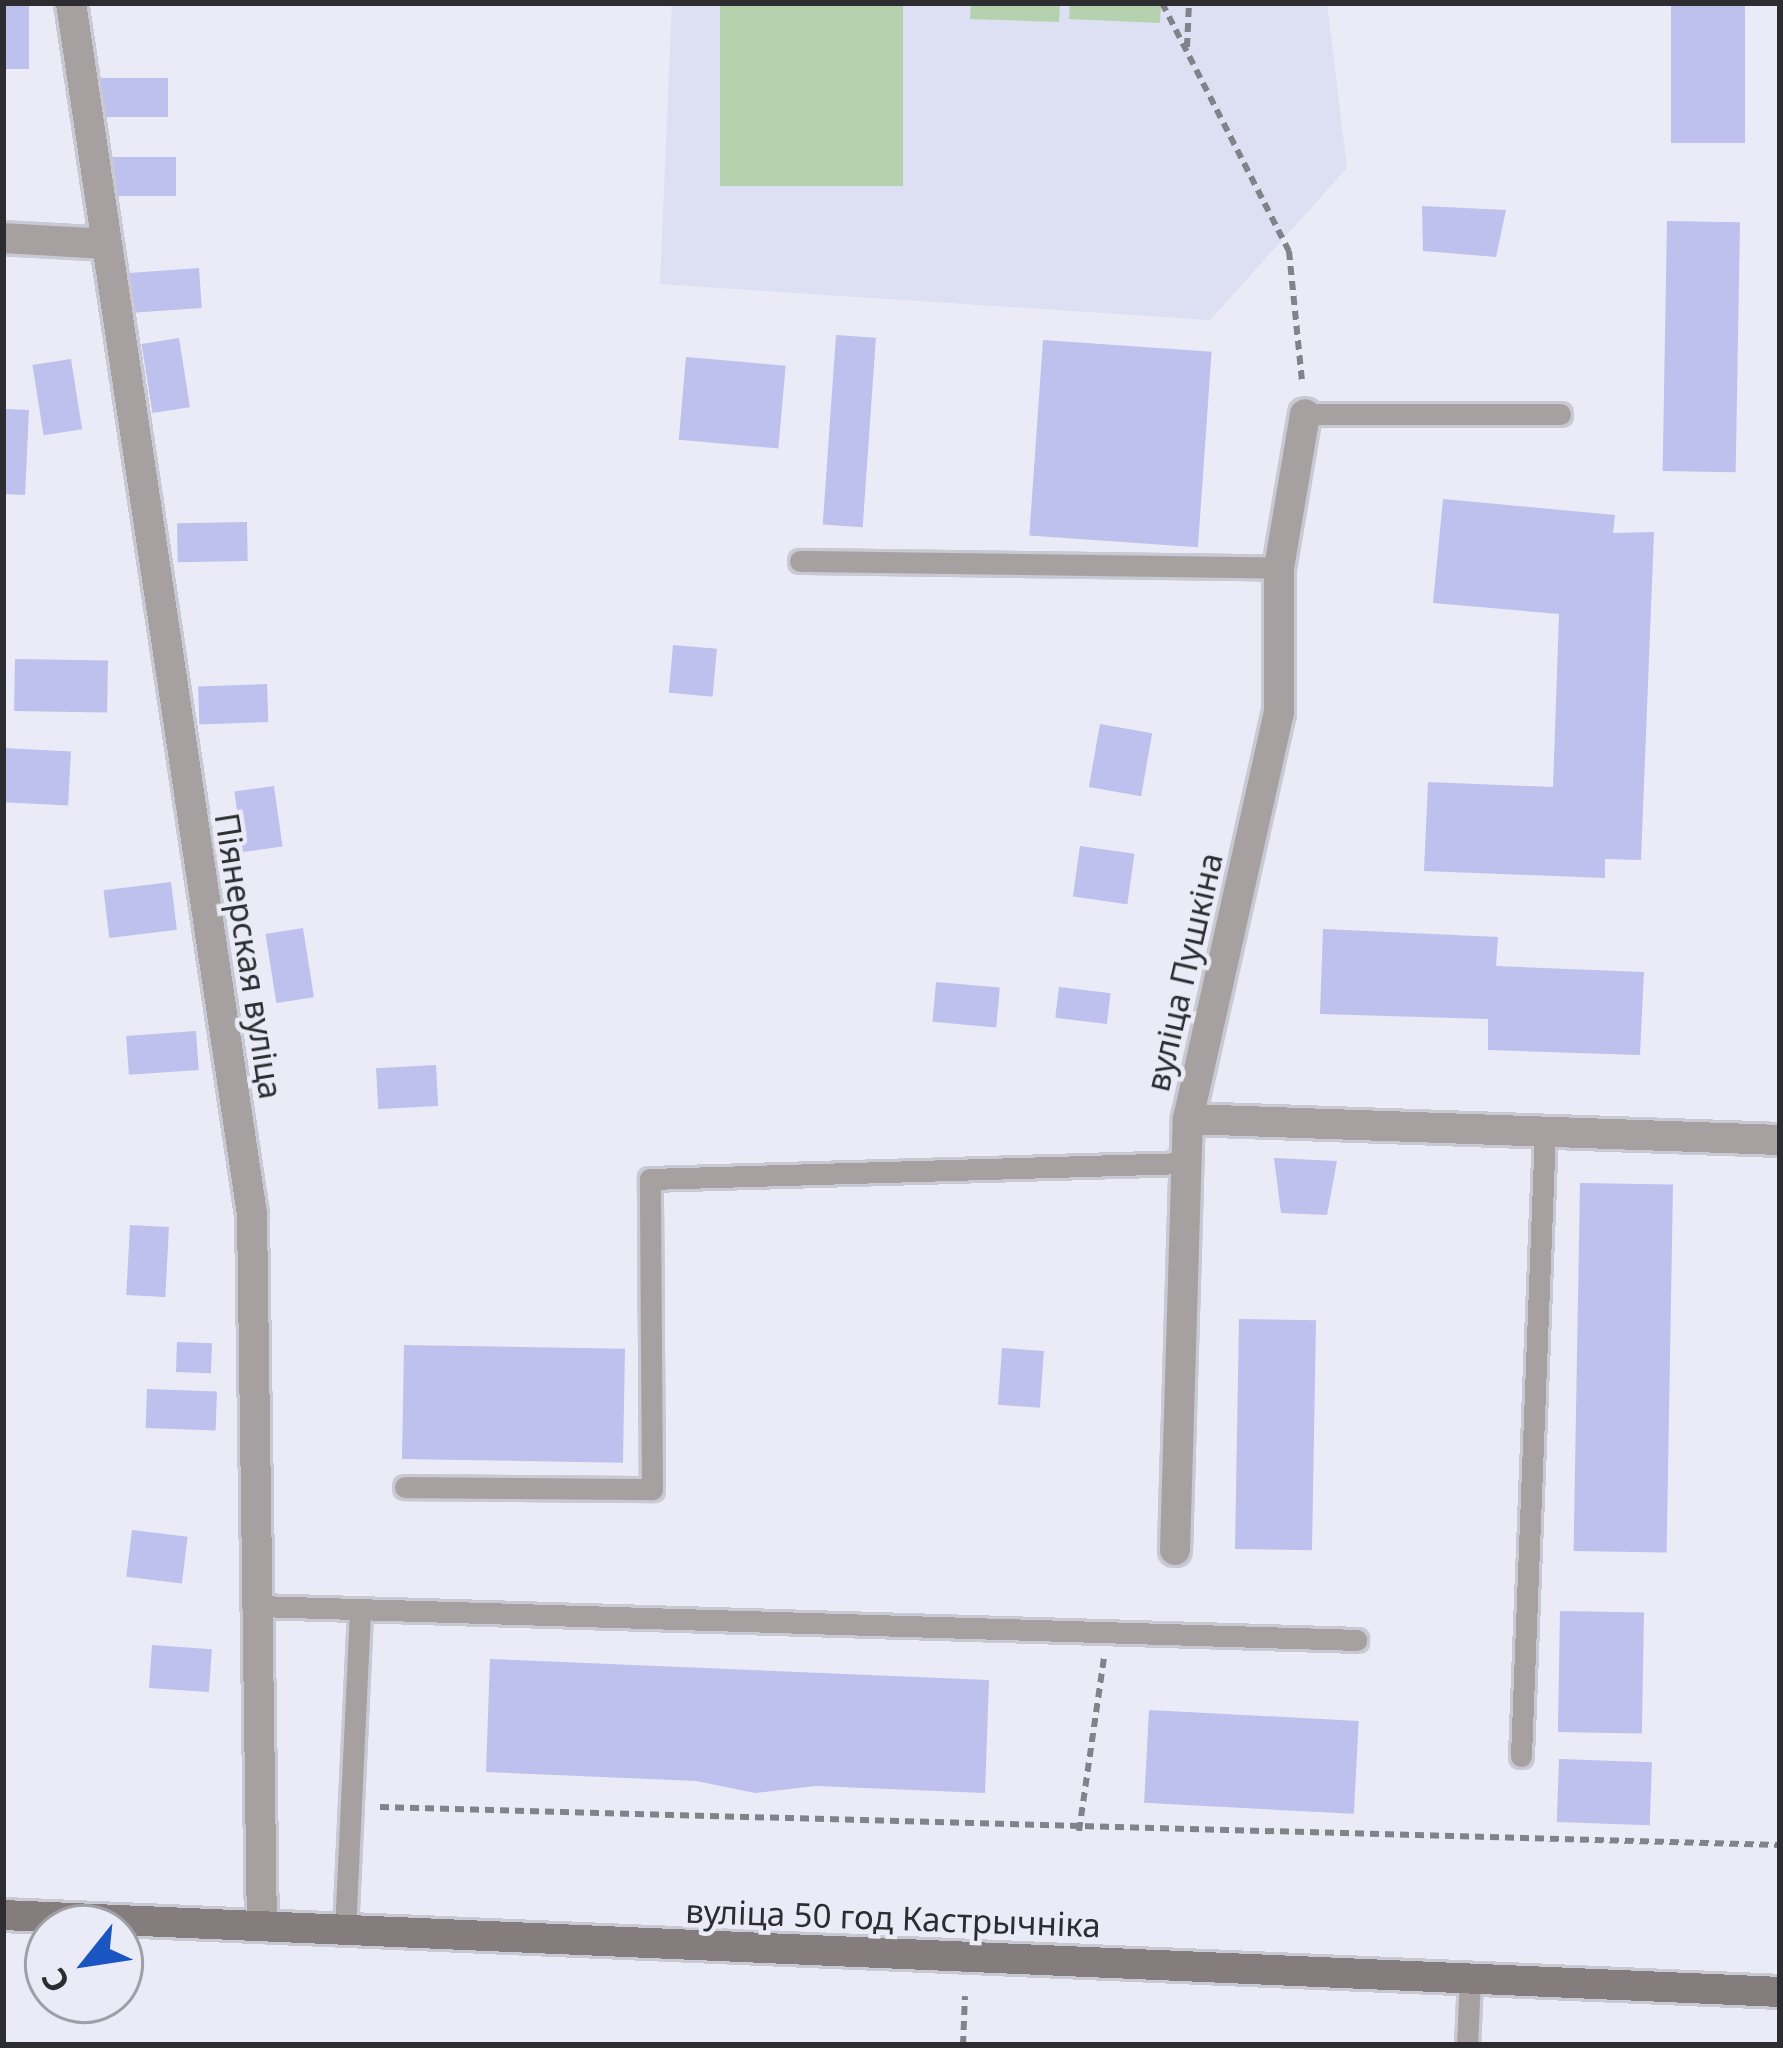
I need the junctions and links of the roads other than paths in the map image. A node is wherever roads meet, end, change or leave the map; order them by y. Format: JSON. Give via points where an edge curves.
{"nodes":[{"id":1,"x":71,"y":3,"type":"edge"},
{"id":2,"x":3,"y":238,"type":"edge"},
{"id":3,"x":106,"y":244,"type":"junction"},
{"id":4,"x":1305,"y":414,"type":"joint"},
{"id":5,"x":1560,"y":414,"type":"dead end"},
{"id":6,"x":800,"y":561,"type":"dead end"},
{"id":7,"x":1279,"y":568,"type":"junction"},
{"id":8,"x":1188,"y":1119,"type":"junction"},
{"id":9,"x":1545,"y":1131,"type":"junction"},
{"id":10,"x":1780,"y":1140,"type":"edge"},
{"id":11,"x":1186,"y":1163,"type":"junction"},
{"id":12,"x":405,"y":1487,"type":"dead end"},
{"id":13,"x":1175,"y":1550,"type":"dead end"},
{"id":14,"x":258,"y":1606,"type":"junction"},
{"id":15,"x":360,"y":1610,"type":"junction"},
{"id":16,"x":1356,"y":1640,"type":"dead end"},
{"id":17,"x":1521,"y":1756,"type":"dead end"},
{"id":18,"x":3,"y":1915,"type":"edge"},
{"id":19,"x":262,"y":1927,"type":"junction"},
{"id":20,"x":345,"y":1930,"type":"junction"},
{"id":21,"x":1470,"y":1979,"type":"junction"},
{"id":22,"x":1780,"y":1992,"type":"edge"},
{"id":23,"x":1467,"y":2045,"type":"edge"}],
"edges":[{"from":1,"to":3,"type":"street","name":"Піянерская вуліца"},
{"from":2,"to":3,"type":"street"},
{"from":3,"to":14,"type":"street","name":"Піянерская вуліца","via":[[252,1214]]},
{"from":4,"to":5,"type":"lane"},
{"from":4,"to":7,"type":"street","name":"вуліца Пушкіна"},
{"from":6,"to":7,"type":"lane"},
{"from":7,"to":8,"type":"street","name":"вуліца Пушкіна","via":[[1279,713]]},
{"from":8,"to":9,"type":"street"},
{"from":8,"to":11,"type":"street","name":"вуліца Пушкіна"},
{"from":9,"to":10,"type":"street"},
{"from":9,"to":17,"type":"lane"},
{"from":11,"to":12,"type":"lane","via":[[650,1179],[652,1489]]},
{"from":11,"to":13,"type":"street","name":"вуліца Пушкіна"},
{"from":14,"to":15,"type":"lane"},
{"from":14,"to":19,"type":"street","name":"Піянерская вуліца"},
{"from":15,"to":16,"type":"lane"},
{"from":15,"to":20,"type":"lane"},
{"from":18,"to":19,"type":"street","name":"вуліца 50 год Кастрычніка"},
{"from":19,"to":20,"type":"street","name":"вуліца 50 год Кастрычніка"},
{"from":20,"to":21,"type":"street","name":"вуліца 50 год Кастрычніка"},
{"from":21,"to":22,"type":"street","name":"вуліца 50 год Кастрычніка"},
{"from":21,"to":23,"type":"lane"}]}
